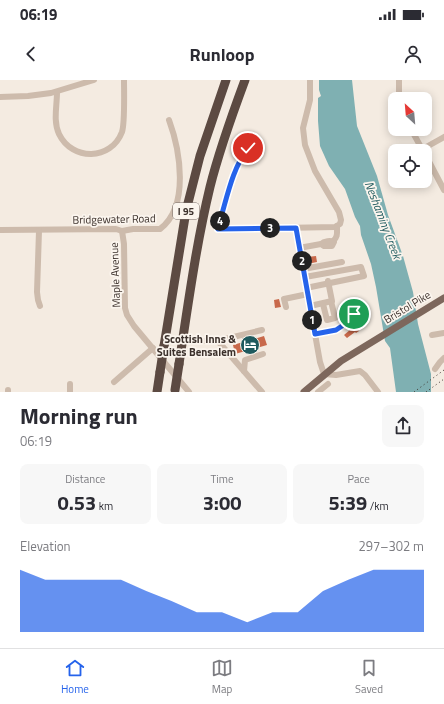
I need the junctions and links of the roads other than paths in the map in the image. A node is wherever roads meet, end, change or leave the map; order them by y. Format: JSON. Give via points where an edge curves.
{"nodes":[{"id":1,"x":94,"y":80,"type":"edge"},
{"id":2,"x":124,"y":80,"type":"edge"},
{"id":3,"x":226,"y":80,"type":"edge"},
{"id":4,"x":245,"y":80,"type":"edge"},
{"id":5,"x":310,"y":80,"type":"edge"},
{"id":6,"x":398,"y":80,"type":"edge"},
{"id":7,"x":57,"y":92,"type":"junction"},
{"id":8,"x":399,"y":92,"type":"edge"},
{"id":9,"x":0,"y":97,"type":"edge"},
{"id":10,"x":169,"y":120,"type":"dead end"},
{"id":11,"x":444,"y":137,"type":"edge"},
{"id":12,"x":252,"y":143,"type":"dead end"},
{"id":13,"x":432,"y":145,"type":"edge"},
{"id":14,"x":432,"y":169,"type":"edge"},
{"id":15,"x":444,"y":190,"type":"edge"},
{"id":16,"x":337,"y":226,"type":"junction"},
{"id":17,"x":296,"y":228,"type":"junction"},
{"id":18,"x":0,"y":230,"type":"edge"},
{"id":19,"x":39,"y":231,"type":"junction"},
{"id":20,"x":122,"y":231,"type":"junction"},
{"id":21,"x":299,"y":248,"type":"junction"},
{"id":22,"x":342,"y":262,"type":"dead end"},
{"id":23,"x":303,"y":269,"type":"junction"},
{"id":24,"x":326,"y":273,"type":"junction"},
{"id":25,"x":304,"y":277,"type":"junction"},
{"id":26,"x":328,"y":283,"type":"junction"},
{"id":27,"x":307,"y":291,"type":"junction"},
{"id":28,"x":338,"y":294,"type":"dead end"},
{"id":29,"x":331,"y":298,"type":"junction"},
{"id":30,"x":444,"y":298,"type":"edge"},
{"id":31,"x":323,"y":304,"type":"junction"},
{"id":32,"x":40,"y":306,"type":"dead end"},
{"id":33,"x":310,"y":306,"type":"junction"},
{"id":34,"x":286,"y":307,"type":"dead end"},
{"id":35,"x":354,"y":314,"type":"dead end"},
{"id":36,"x":262,"y":330,"type":"dead end"},
{"id":37,"x":444,"y":333,"type":"edge"},
{"id":38,"x":315,"y":334,"type":"junction"},
{"id":39,"x":432,"y":335,"type":"dead end"},
{"id":40,"x":217,"y":340,"type":"junction"},
{"id":41,"x":204,"y":341,"type":"dead end"},
{"id":42,"x":153,"y":348,"type":"junction"},
{"id":43,"x":263,"y":354,"type":"dead end"},
{"id":44,"x":444,"y":358,"type":"edge"},
{"id":45,"x":334,"y":366,"type":"junction"},
{"id":46,"x":435,"y":369,"type":"dead end"},
{"id":47,"x":244,"y":372,"type":"junction"},
{"id":48,"x":324,"y":374,"type":"junction"},
{"id":49,"x":344,"y":374,"type":"junction"},
{"id":50,"x":114,"y":382,"type":"dead end"},
{"id":51,"x":70,"y":384,"type":"dead end"},
{"id":52,"x":328,"y":384,"type":"dead end"},
{"id":53,"x":175,"y":391,"type":"edge"},
{"id":54,"x":305,"y":391,"type":"edge"},
{"id":55,"x":70,"y":392,"type":"edge"},
{"id":56,"x":157,"y":392,"type":"edge"},
{"id":57,"x":189,"y":392,"type":"edge"},
{"id":58,"x":262,"y":392,"type":"edge"},
{"id":59,"x":318,"y":392,"type":"edge"},
{"id":60,"x":378,"y":392,"type":"edge"}],
"edges":[{"from":1,"to":7,"type":"street"},
{"from":2,"to":7,"type":"street","via":[[122,132],[108,149],[93,154],[77,153],[63,140],[56,126]]},
{"from":3,"to":56,"type":"highway","number":"I 95","bridge":true,"via":[[200,156],[186,211]]},
{"from":4,"to":53,"type":"highway","number":"I 95","bridge":true,"via":[[209,191]]},
{"from":5,"to":16,"type":"street","via":[[310,100],[303,128],[305,145],[315,171],[339,212],[341,222]]},
{"from":6,"to":8,"type":"street"},
{"from":7,"to":9,"type":"street"},
{"from":10,"to":20,"type":"street","name":"Bridgewater Road","via":[[177,147],[180,174],[174,210],[160,229]]},
{"from":11,"to":13,"type":"street"},
{"from":12,"to":17,"type":"street","via":[[235,172],[218,229]]},
{"from":14,"to":15,"type":"street"},
{"from":16,"to":17,"type":"street"},
{"from":16,"to":21,"type":"street","via":[[337,235],[333,242]]},
{"from":17,"to":21,"type":"street"},
{"from":18,"to":19,"type":"street","name":"Bridgewater Road"},
{"from":19,"to":20,"type":"street","name":"Bridgewater Road"},
{"from":19,"to":32,"type":"street","via":[[37,292]]},
{"from":20,"to":42,"type":"street","name":"Maple Avenue","via":[[124,303],[127,315]]},
{"from":21,"to":23,"type":"street"},
{"from":22,"to":23,"type":"street"},
{"from":23,"to":25,"type":"street"},
{"from":24,"to":25,"type":"street"},
{"from":24,"to":26,"type":"street"},
{"from":24,"to":26,"type":"street","via":[[361,267],[364,276]]},
{"from":25,"to":27,"type":"street"},
{"from":26,"to":27,"type":"street"},
{"from":26,"to":29,"type":"street"},
{"from":27,"to":33,"type":"street"},
{"from":27,"to":34,"type":"street","via":[[284,299]]},
{"from":28,"to":29,"type":"street"},
{"from":29,"to":31,"type":"street"},
{"from":29,"to":31,"type":"street","via":[[335,318],[327,320]]},
{"from":30,"to":45,"type":"main road","name":"Bristol Pike"},
{"from":31,"to":33,"type":"street"},
{"from":33,"to":38,"type":"street"},
{"from":35,"to":38,"type":"street","via":[[336,330]]},
{"from":36,"to":40,"type":"street"},
{"from":37,"to":39,"type":"street"},
{"from":38,"to":48,"type":"street"},
{"from":40,"to":41,"type":"street"},
{"from":40,"to":47,"type":"street"},
{"from":42,"to":50,"type":"street"},
{"from":42,"to":57,"type":"street","name":"Maple Avenue"},
{"from":43,"to":47,"type":"street","via":[[245,360]]},
{"from":44,"to":46,"type":"street"},
{"from":45,"to":48,"type":"main road","name":"Bristol Pike"},
{"from":45,"to":49,"type":"street"},
{"from":47,"to":58,"type":"street"},
{"from":48,"to":49,"type":"street"},
{"from":48,"to":54,"type":"main road","name":"Bristol Pike"},
{"from":49,"to":60,"type":"street","via":[[362,372]]},
{"from":51,"to":55,"type":"street"},
{"from":52,"to":59,"type":"street"}]}
